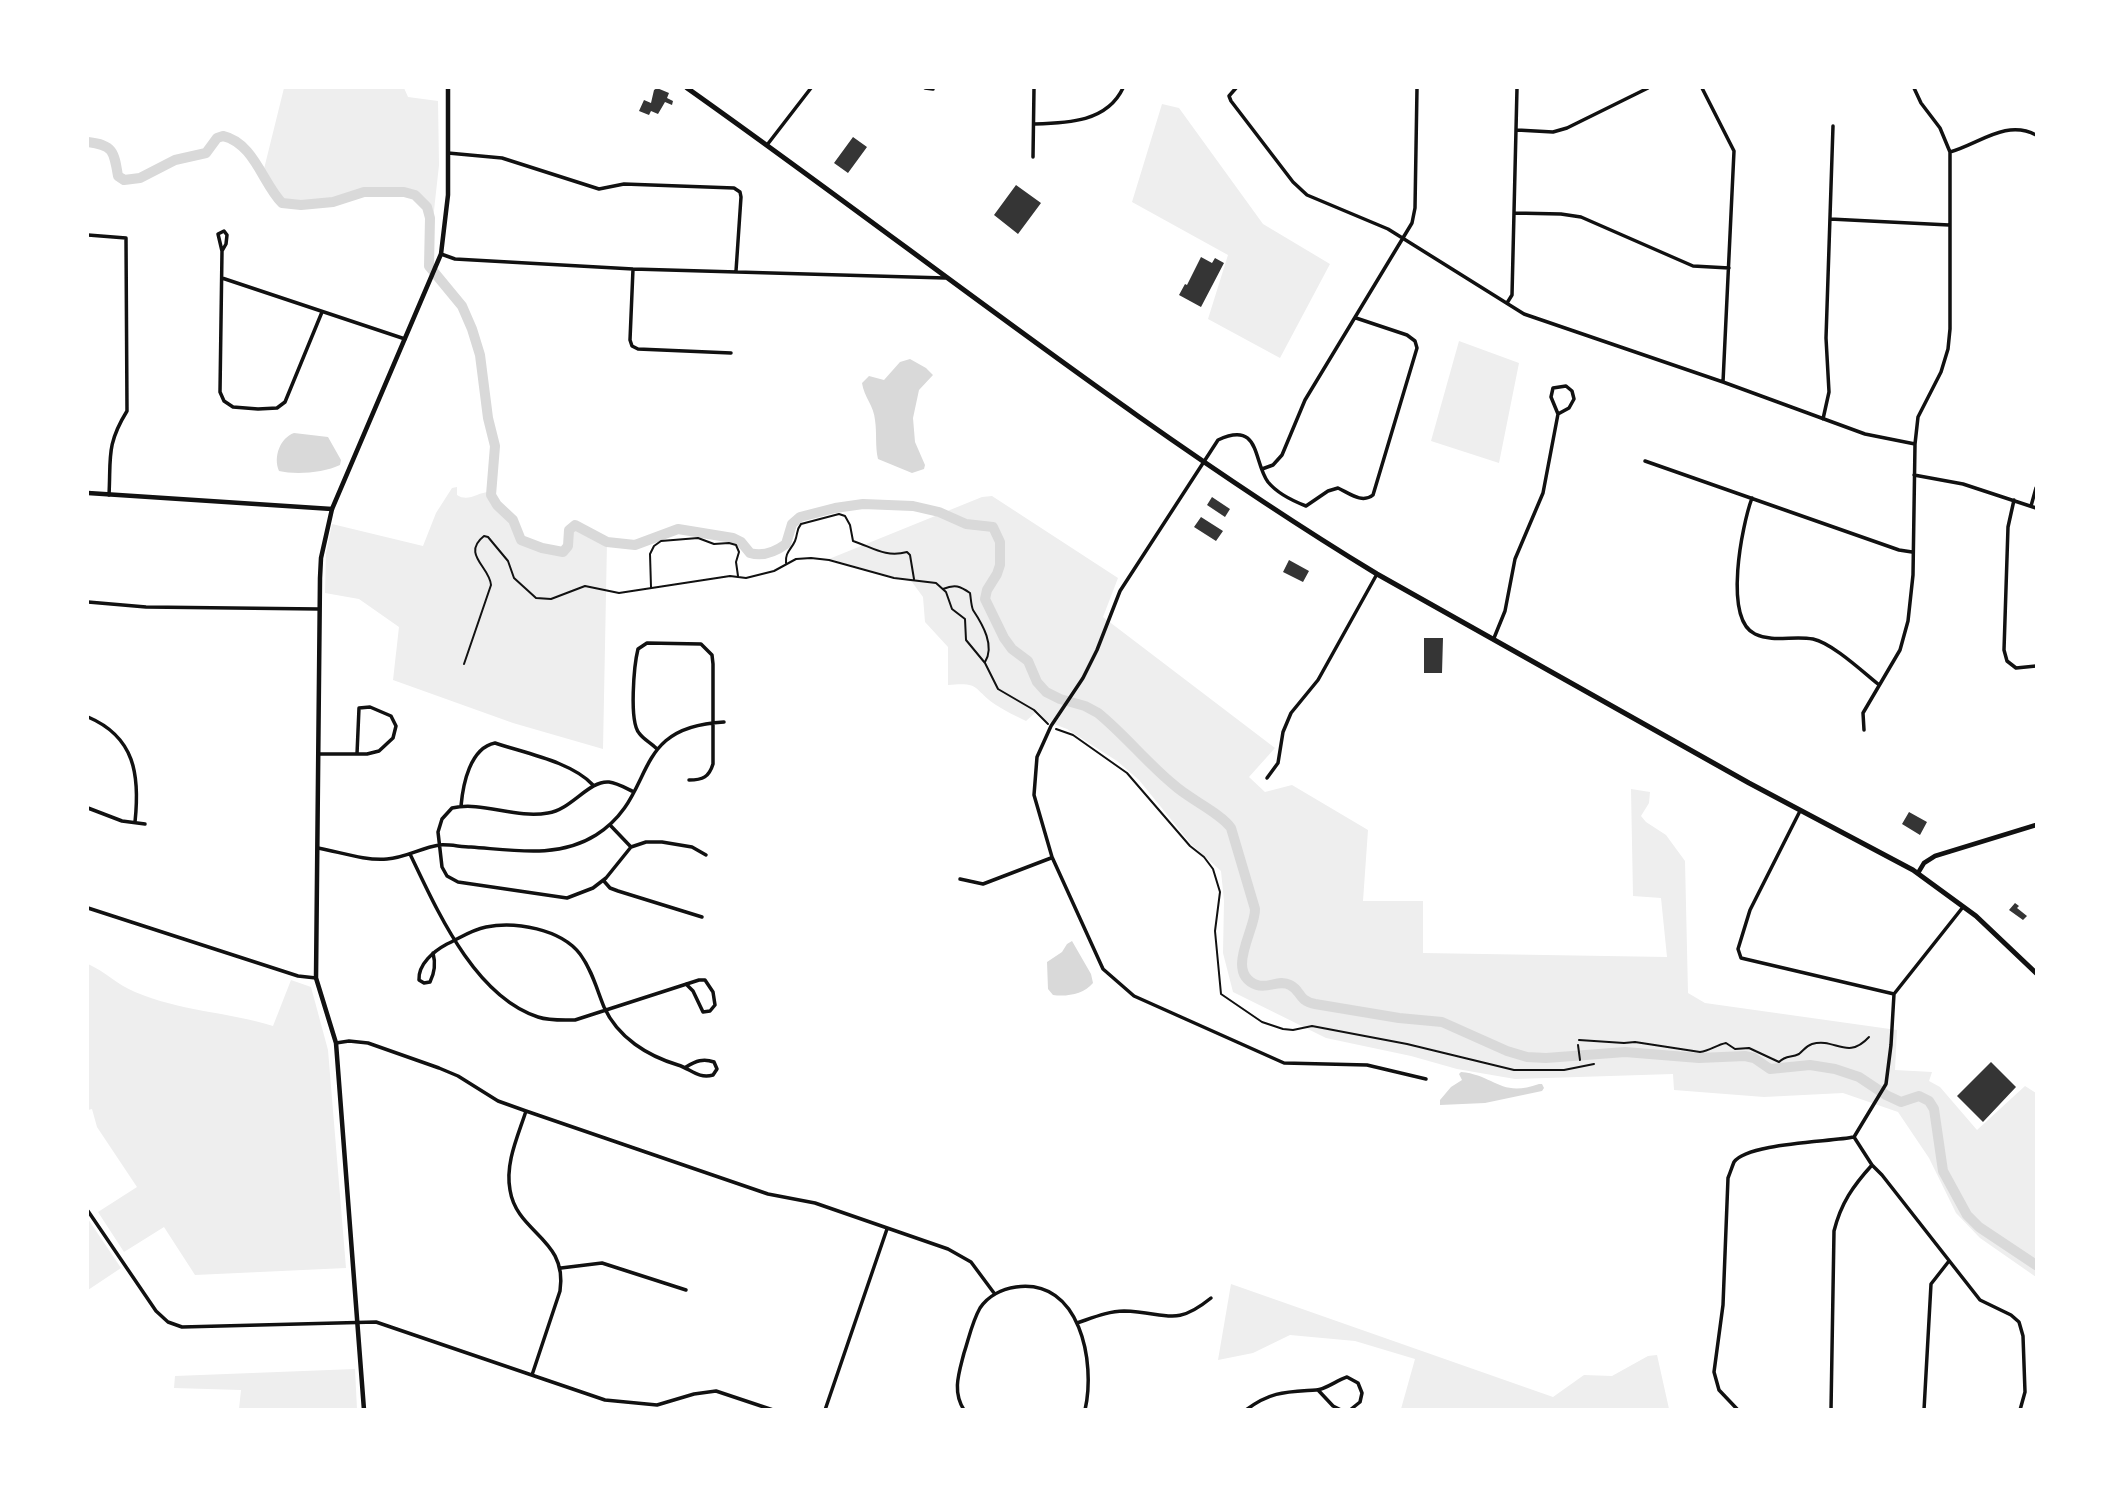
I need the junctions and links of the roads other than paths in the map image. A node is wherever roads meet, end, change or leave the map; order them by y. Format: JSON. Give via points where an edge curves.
{"nodes":[{"id":1,"x":448,"y":88,"type":"edge"},
{"id":2,"x":687,"y":88,"type":"edge"},
{"id":3,"x":811,"y":88,"type":"edge"},
{"id":4,"x":925,"y":88,"type":"edge"},
{"id":5,"x":1034,"y":88,"type":"edge"},
{"id":6,"x":1123,"y":88,"type":"edge"},
{"id":7,"x":1236,"y":88,"type":"edge"},
{"id":8,"x":1417,"y":88,"type":"edge"},
{"id":9,"x":1517,"y":88,"type":"edge"},
{"id":10,"x":1648,"y":88,"type":"edge"},
{"id":11,"x":1702,"y":88,"type":"edge"},
{"id":12,"x":1914,"y":88,"type":"edge"},
{"id":13,"x":933,"y":89,"type":"edge"},
{"id":14,"x":1034,"y":124,"type":"junction"},
{"id":15,"x":1833,"y":126,"type":"dead end"},
{"id":16,"x":1516,"y":130,"type":"junction"},
{"id":17,"x":2036,"y":135,"type":"edge"},
{"id":18,"x":767,"y":145,"type":"junction"},
{"id":19,"x":1950,"y":152,"type":"junction"},
{"id":20,"x":448,"y":153,"type":"junction"},
{"id":21,"x":1033,"y":157,"type":"dead end"},
{"id":22,"x":1514,"y":213,"type":"junction"},
{"id":23,"x":1830,"y":219,"type":"junction"},
{"id":24,"x":1949,"y":225,"type":"junction"},
{"id":25,"x":88,"y":235,"type":"edge"},
{"id":26,"x":1403,"y":240,"type":"junction"},
{"id":27,"x":222,"y":251,"type":"junction"},
{"id":28,"x":441,"y":254,"type":"junction"},
{"id":29,"x":1729,"y":268,"type":"junction"},
{"id":30,"x":633,"y":269,"type":"junction"},
{"id":31,"x":736,"y":271,"type":"junction"},
{"id":32,"x":222,"y":278,"type":"junction"},
{"id":33,"x":947,"y":278,"type":"junction"},
{"id":34,"x":1507,"y":303,"type":"junction"},
{"id":35,"x":322,"y":312,"type":"junction"},
{"id":36,"x":1356,"y":317,"type":"junction"},
{"id":37,"x":405,"y":339,"type":"junction"},
{"id":38,"x":731,"y":353,"type":"dead end"},
{"id":39,"x":1723,"y":382,"type":"junction"},
{"id":40,"x":1558,"y":414,"type":"junction"},
{"id":41,"x":1823,"y":419,"type":"junction"},
{"id":42,"x":1915,"y":444,"type":"junction"},
{"id":43,"x":1645,"y":461,"type":"dead end"},
{"id":44,"x":1203,"y":462,"type":"junction"},
{"id":45,"x":1262,"y":469,"type":"junction"},
{"id":46,"x":1914,"y":475,"type":"junction"},
{"id":47,"x":2036,"y":488,"type":"edge"},
{"id":48,"x":88,"y":493,"type":"edge"},
{"id":49,"x":110,"y":495,"type":"junction"},
{"id":50,"x":1752,"y":498,"type":"junction"},
{"id":51,"x":2014,"y":500,"type":"junction"},
{"id":52,"x":2031,"y":506,"type":"junction"},
{"id":53,"x":2036,"y":508,"type":"edge"},
{"id":54,"x":332,"y":509,"type":"junction"},
{"id":55,"x":1912,"y":552,"type":"junction"},
{"id":56,"x":1377,"y":575,"type":"junction"},
{"id":57,"x":88,"y":602,"type":"edge"},
{"id":58,"x":319,"y":609,"type":"junction"},
{"id":59,"x":1493,"y":640,"type":"junction"},
{"id":60,"x":2036,"y":666,"type":"edge"},
{"id":61,"x":1878,"y":684,"type":"junction"},
{"id":62,"x":88,"y":717,"type":"edge"},
{"id":63,"x":714,"y":722,"type":"junction"},
{"id":64,"x":724,"y":722,"type":"dead end"},
{"id":65,"x":1864,"y":730,"type":"dead end"},
{"id":66,"x":656,"y":748,"type":"junction"},
{"id":67,"x":318,"y":754,"type":"junction"},
{"id":68,"x":357,"y":754,"type":"junction"},
{"id":69,"x":1267,"y":778,"type":"dead end"},
{"id":70,"x":689,"y":780,"type":"dead end"},
{"id":71,"x":593,"y":785,"type":"junction"},
{"id":72,"x":634,"y":792,"type":"junction"},
{"id":73,"x":461,"y":806,"type":"junction"},
{"id":74,"x":88,"y":808,"type":"edge"},
{"id":75,"x":1800,"y":811,"type":"junction"},
{"id":76,"x":135,"y":822,"type":"junction"},
{"id":77,"x":145,"y":824,"type":"dead end"},
{"id":78,"x":610,"y":825,"type":"junction"},
{"id":79,"x":2036,"y":825,"type":"edge"},
{"id":80,"x":440,"y":845,"type":"junction"},
{"id":81,"x":631,"y":847,"type":"junction"},
{"id":82,"x":318,"y":848,"type":"junction"},
{"id":83,"x":410,"y":854,"type":"junction"},
{"id":84,"x":706,"y":855,"type":"dead end"},
{"id":85,"x":1052,"y":857,"type":"junction"},
{"id":86,"x":1918,"y":873,"type":"junction"},
{"id":87,"x":960,"y":879,"type":"dead end"},
{"id":88,"x":603,"y":880,"type":"junction"},
{"id":89,"x":1964,"y":906,"type":"junction"},
{"id":90,"x":88,"y":908,"type":"edge"},
{"id":91,"x":702,"y":917,"type":"dead end"},
{"id":92,"x":455,"y":940,"type":"junction"},
{"id":93,"x":433,"y":953,"type":"junction"},
{"id":94,"x":2036,"y":973,"type":"edge"},
{"id":95,"x":316,"y":978,"type":"junction"},
{"id":96,"x":686,"y":984,"type":"junction"},
{"id":97,"x":1894,"y":994,"type":"junction"},
{"id":98,"x":606,"y":1011,"type":"junction"},
{"id":99,"x":336,"y":1043,"type":"junction"},
{"id":100,"x":686,"y":1067,"type":"junction"},
{"id":101,"x":1426,"y":1079,"type":"dead end"},
{"id":102,"x":526,"y":1111,"type":"junction"},
{"id":103,"x":1854,"y":1138,"type":"junction"},
{"id":104,"x":1872,"y":1166,"type":"junction"},
{"id":105,"x":88,"y":1211,"type":"edge"},
{"id":106,"x":887,"y":1229,"type":"junction"},
{"id":107,"x":1949,"y":1261,"type":"junction"},
{"id":108,"x":561,"y":1268,"type":"junction"},
{"id":109,"x":686,"y":1290,"type":"dead end"},
{"id":110,"x":994,"y":1293,"type":"junction"},
{"id":111,"x":1211,"y":1298,"type":"dead end"},
{"id":112,"x":359,"y":1322,"type":"junction"},
{"id":113,"x":1077,"y":1323,"type":"junction"},
{"id":114,"x":532,"y":1375,"type":"junction"},
{"id":115,"x":1318,"y":1390,"type":"junction"},
{"id":116,"x":626,"y":1404,"type":"junction"},
{"id":117,"x":364,"y":1409,"type":"edge"},
{"id":118,"x":625,"y":1409,"type":"edge"},
{"id":119,"x":773,"y":1409,"type":"edge"},
{"id":120,"x":825,"y":1409,"type":"edge"},
{"id":121,"x":964,"y":1409,"type":"edge"},
{"id":122,"x":1085,"y":1409,"type":"edge"},
{"id":123,"x":1246,"y":1409,"type":"edge"},
{"id":124,"x":1341,"y":1409,"type":"edge"},
{"id":125,"x":1350,"y":1409,"type":"edge"},
{"id":126,"x":1738,"y":1409,"type":"edge"},
{"id":127,"x":1831,"y":1409,"type":"edge"},
{"id":128,"x":1924,"y":1409,"type":"edge"},
{"id":129,"x":2020,"y":1409,"type":"edge"}],
"edges":[{"from":1,"to":20,"type":"main road"},
{"from":2,"to":18,"type":"main road"},
{"from":3,"to":18,"type":"street"},
{"from":4,"to":13,"type":"street"},
{"from":5,"to":14,"type":"street"},
{"from":6,"to":14,"type":"street","via":[[1110,106],[1096,115]]},
{"from":7,"to":26,"type":"street","via":[[1229,96],[1231,101],[1300,189]]},
{"from":8,"to":26,"type":"street","via":[[1415,208]]},
{"from":9,"to":16,"type":"street"},
{"from":10,"to":16,"type":"street","via":[[1567,128]]},
{"from":11,"to":29,"type":"street","via":[[1734,151]]},
{"from":12,"to":19,"type":"street"},
{"from":14,"to":21,"type":"street"},
{"from":15,"to":23,"type":"street"},
{"from":16,"to":22,"type":"street"},
{"from":17,"to":19,"type":"street","via":[[2007,129]]},
{"from":18,"to":33,"type":"main road"},
{"from":19,"to":24,"type":"street"},
{"from":20,"to":28,"type":"main road"},
{"from":20,"to":31,"type":"street","via":[[502,158],[599,189],[624,184],[734,188],[741,197]]},
{"from":22,"to":29,"type":"street","via":[[1581,217],[1693,266]]},
{"from":22,"to":34,"type":"street","via":[[1512,295]]},
{"from":23,"to":24,"type":"street"},
{"from":23,"to":41,"type":"street","via":[[1829,392]]},
{"from":24,"to":42,"type":"street","via":[[1948,349],[1918,417]]},
{"from":25,"to":49,"type":"street","via":[[126,238],[127,411],[110,450]]},
{"from":26,"to":34,"type":"street"},
{"from":26,"to":36,"type":"street"},
{"from":27,"to":27,"type":"street","via":[[227,235],[224,231],[218,234]]},
{"from":27,"to":32,"type":"street"},
{"from":28,"to":30,"type":"street","via":[[455,259]]},
{"from":28,"to":37,"type":"main road"},
{"from":29,"to":39,"type":"street"},
{"from":30,"to":31,"type":"street"},
{"from":30,"to":38,"type":"street","via":[[632,346]]},
{"from":31,"to":33,"type":"street"},
{"from":32,"to":35,"type":"street"},
{"from":32,"to":35,"type":"street","via":[[220,392],[233,407],[258,410],[285,402]]},
{"from":33,"to":44,"type":"main road"},
{"from":34,"to":39,"type":"street","via":[[1524,314]]},
{"from":35,"to":37,"type":"street"},
{"from":36,"to":45,"type":"street","via":[[1305,400],[1282,455]]},
{"from":36,"to":45,"type":"street","via":[[1408,335],[1417,348],[1373,495],[1362,500],[1338,488],[1306,506],[1281,493]]},
{"from":37,"to":54,"type":"main road"},
{"from":39,"to":41,"type":"street"},
{"from":40,"to":40,"type":"street","via":[[1551,397],[1553,388],[1566,386],[1574,399]]},
{"from":40,"to":59,"type":"street","via":[[1543,493],[1516,559],[1505,611]]},
{"from":41,"to":42,"type":"street"},
{"from":42,"to":46,"type":"street"},
{"from":43,"to":50,"type":"street"},
{"from":44,"to":45,"type":"street","via":[[1218,440],[1242,436],[1252,442]]},
{"from":44,"to":56,"type":"main road"},
{"from":44,"to":85,"type":"street","via":[[1121,591],[1097,650],[1037,757],[1034,795]]},
{"from":46,"to":51,"type":"street"},
{"from":46,"to":55,"type":"street"},
{"from":47,"to":52,"type":"street"},
{"from":48,"to":49,"type":"main road"},
{"from":49,"to":54,"type":"main road"},
{"from":50,"to":55,"type":"street"},
{"from":50,"to":61,"type":"street","via":[[1740,546],[1741,621],[1751,632],[1768,639],[1813,639],[1825,644]]},
{"from":51,"to":52,"type":"street"},
{"from":51,"to":60,"type":"street","via":[[2008,527],[2004,650],[2007,661],[2016,668]]},
{"from":52,"to":53,"type":"street"},
{"from":54,"to":58,"type":"main road","via":[[321,558]]},
{"from":55,"to":61,"type":"street","via":[[1908,621],[1900,650]]},
{"from":56,"to":59,"type":"main road"},
{"from":56,"to":69,"type":"street","via":[[1318,680],[1291,713],[1278,763]]},
{"from":57,"to":58,"type":"street"},
{"from":58,"to":67,"type":"main road"},
{"from":59,"to":75,"type":"main road"},
{"from":61,"to":65,"type":"street","via":[[1863,713]]},
{"from":62,"to":76,"type":"street","via":[[115,732],[132,760]]},
{"from":63,"to":64,"type":"street"},
{"from":63,"to":66,"type":"street","via":[[680,731]]},
{"from":63,"to":66,"type":"street","via":[[713,664],[708,650],[701,644],[647,643],[638,649],[635,661],[634,720],[638,732]]},
{"from":63,"to":70,"type":"street","via":[[710,773],[701,780]]},
{"from":66,"to":72,"type":"street"},
{"from":67,"to":68,"type":"street"},
{"from":67,"to":82,"type":"main road"},
{"from":68,"to":68,"type":"street","via":[[374,754],[389,743],[395,733],[391,716],[370,706],[359,708]]},
{"from":71,"to":72,"type":"street","via":[[608,782]]},
{"from":71,"to":73,"type":"street","via":[[552,813],[519,815]]},
{"from":71,"to":73,"type":"street","via":[[583,774],[495,743],[478,751]]},
{"from":72,"to":78,"type":"street"},
{"from":73,"to":80,"type":"street","via":[[442,819]]},
{"from":74,"to":76,"type":"street"},
{"from":75,"to":86,"type":"main road"},
{"from":75,"to":97,"type":"street","via":[[1750,910],[1738,949],[1741,958]]},
{"from":76,"to":77,"type":"street"},
{"from":78,"to":80,"type":"street","via":[[584,841],[539,852]]},
{"from":78,"to":81,"type":"street"},
{"from":79,"to":86,"type":"main road","via":[[1935,856]]},
{"from":80,"to":83,"type":"street"},
{"from":80,"to":88,"type":"street","via":[[442,867],[458,882],[567,898]]},
{"from":81,"to":84,"type":"street","via":[[662,842],[692,847]]},
{"from":81,"to":88,"type":"street"},
{"from":82,"to":83,"type":"street","via":[[376,859]]},
{"from":82,"to":95,"type":"main road"},
{"from":83,"to":92,"type":"street"},
{"from":85,"to":87,"type":"street","via":[[983,884]]},
{"from":85,"to":101,"type":"street","via":[[1103,969],[1134,996],[1284,1063],[1367,1065]]},
{"from":86,"to":89,"type":"main road"},
{"from":88,"to":91,"type":"street","via":[[618,891]]},
{"from":89,"to":94,"type":"main road"},
{"from":89,"to":97,"type":"street"},
{"from":90,"to":95,"type":"street"},
{"from":92,"to":93,"type":"street"},
{"from":92,"to":98,"type":"street","via":[[475,970],[522,1010],[554,1020],[575,1020]]},
{"from":92,"to":98,"type":"street","via":[[488,926],[514,925],[559,938],[580,953]]},
{"from":93,"to":93,"type":"street","via":[[434,975],[424,983],[419,975]]},
{"from":95,"to":99,"type":"main road"},
{"from":96,"to":96,"type":"street","via":[[709,983],[715,1005],[710,1011],[703,1012]]},
{"from":96,"to":98,"type":"street"},
{"from":97,"to":103,"type":"street","via":[[1888,1074]]},
{"from":98,"to":100,"type":"street","via":[[643,1051]]},
{"from":99,"to":102,"type":"street","via":[[368,1043],[458,1076]]},
{"from":99,"to":112,"type":"main road"},
{"from":100,"to":100,"type":"street","via":[[705,1077],[717,1069],[707,1059]]},
{"from":102,"to":106,"type":"street","via":[[768,1194],[815,1203]]},
{"from":102,"to":108,"type":"street","via":[[510,1161],[510,1190],[519,1213],[555,1254]]},
{"from":103,"to":104,"type":"street"},
{"from":103,"to":126,"type":"street","via":[[1759,1148],[1735,1161],[1728,1178],[1723,1305],[1713,1372],[1719,1390]]},
{"from":104,"to":107,"type":"street"},
{"from":104,"to":127,"type":"street","via":[[1847,1196],[1835,1231]]},
{"from":105,"to":112,"type":"street","via":[[168,1322],[196,1328]]},
{"from":106,"to":110,"type":"street","via":[[962,1255]]},
{"from":106,"to":120,"type":"street"},
{"from":107,"to":128,"type":"street","via":[[1931,1284]]},
{"from":107,"to":129,"type":"street","via":[[1980,1300],[2019,1322],[2025,1392]]},
{"from":108,"to":109,"type":"street","via":[[602,1263]]},
{"from":108,"to":114,"type":"street","via":[[560,1291]]},
{"from":110,"to":113,"type":"street","via":[[1030,1285],[1051,1292],[1066,1304]]},
{"from":110,"to":121,"type":"street","via":[[973,1323],[958,1377],[956,1388]]},
{"from":111,"to":113,"type":"street","via":[[1181,1317],[1118,1312]]},
{"from":112,"to":114,"type":"street","via":[[394,1326]]},
{"from":112,"to":117,"type":"main road"},
{"from":113,"to":122,"type":"street","via":[[1089,1366]]},
{"from":114,"to":116,"type":"street"},
{"from":115,"to":123,"type":"street","via":[[1283,1391]]},
{"from":115,"to":124,"type":"street"},
{"from":115,"to":125,"type":"street","via":[[1347,1377],[1358,1382],[1360,1402]]},
{"from":116,"to":118,"type":"street"},
{"from":116,"to":119,"type":"street","via":[[657,1405],[716,1391]]}]}
